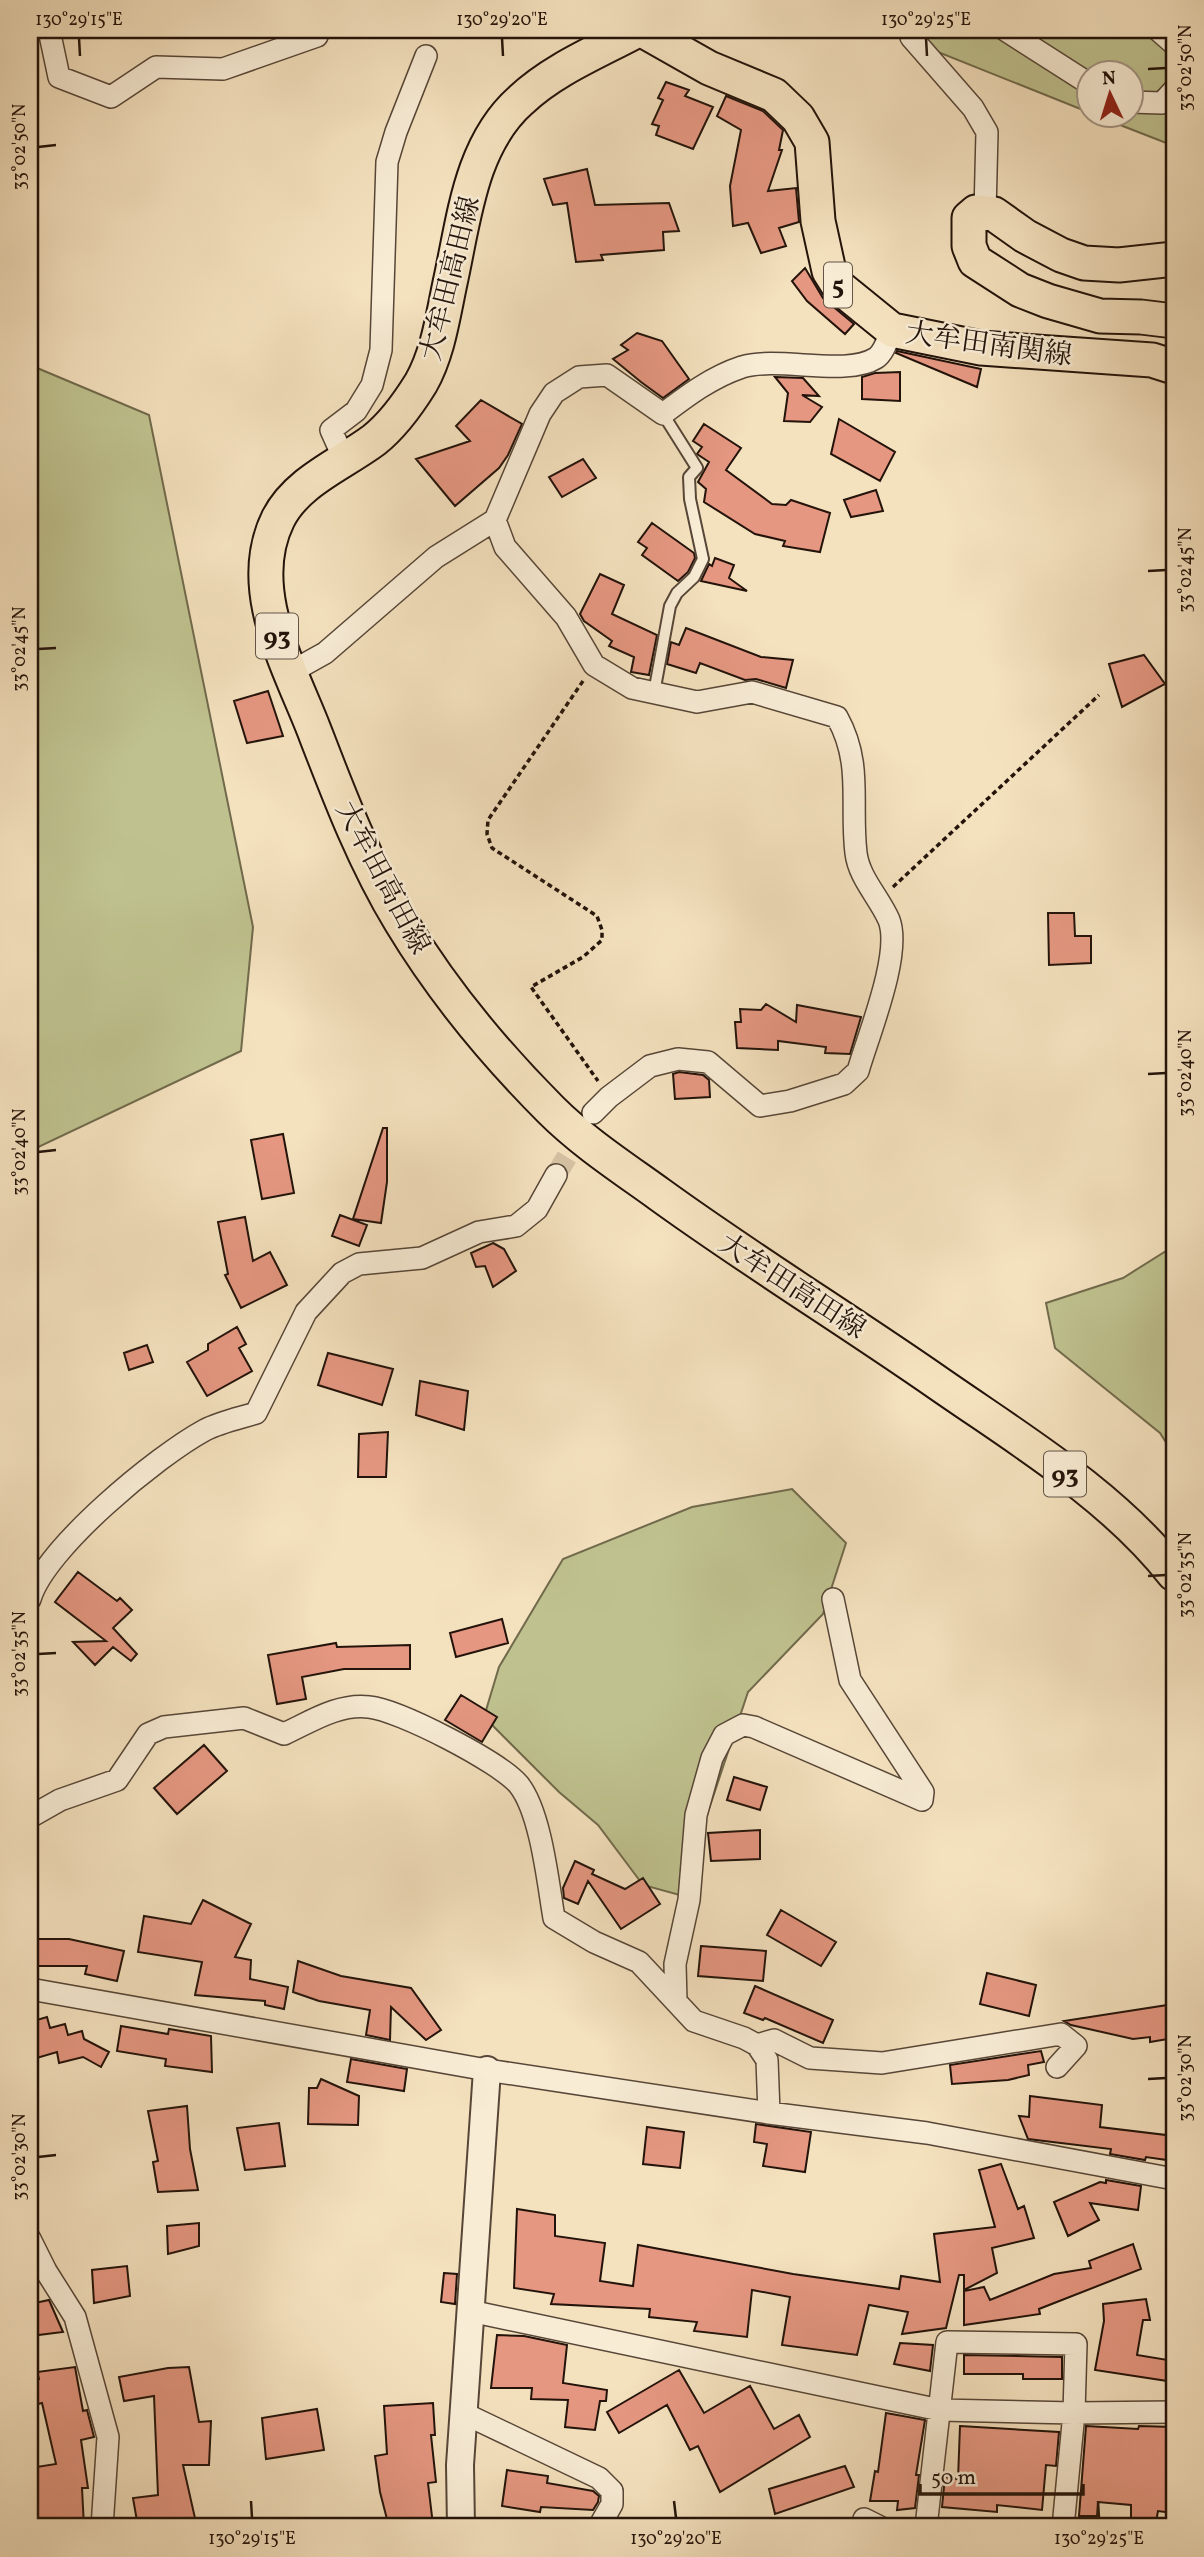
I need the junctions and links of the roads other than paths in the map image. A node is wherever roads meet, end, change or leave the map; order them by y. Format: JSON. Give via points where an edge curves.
{"nodes":[{"id":1,"x":49,"y":30,"type":"edge"},
{"id":2,"x":640,"y":30,"type":"edge"},
{"id":3,"x":911,"y":30,"type":"edge"},
{"id":4,"x":1005,"y":30,"type":"edge"},
{"id":5,"x":1158,"y":30,"type":"edge"},
{"id":6,"x":317,"y":36,"type":"dead end"},
{"id":7,"x":1174,"y":44,"type":"edge"},
{"id":8,"x":426,"y":56,"type":"dead end"},
{"id":9,"x":1074,"y":74,"type":"edge"},
{"id":10,"x":1174,"y":90,"type":"edge"},
{"id":11,"x":1144,"y":102,"type":"edge"},
{"id":12,"x":985,"y":213,"type":"junction"},
{"id":13,"x":1174,"y":259,"type":"edge"},
{"id":14,"x":1174,"y":321,"type":"edge"},
{"id":15,"x":892,"y":330,"type":"junction"},
{"id":16,"x":1174,"y":366,"type":"edge"},
{"id":17,"x":663,"y":414,"type":"junction"},
{"id":18,"x":344,"y":459,"type":"junction"},
{"id":19,"x":495,"y":520,"type":"junction"},
{"id":20,"x":291,"y":672,"type":"junction"},
{"id":21,"x":654,"y":693,"type":"junction"},
{"id":22,"x":593,"y":1113,"type":"tunnel mouth"},
{"id":23,"x":556,"y":1175,"type":"tunnel mouth"},
{"id":24,"x":1174,"y":1574,"type":"edge"},
{"id":25,"x":30,"y":1599,"type":"edge"},
{"id":26,"x":833,"y":1600,"type":"dead end"},
{"id":27,"x":30,"y":1817,"type":"edge"},
{"id":28,"x":30,"y":1989,"type":"edge"},
{"id":29,"x":676,"y":2001,"type":"junction"},
{"id":30,"x":757,"y":2045,"type":"junction"},
{"id":31,"x":1057,"y":2067,"type":"dead end"},
{"id":32,"x":487,"y":2070,"type":"junction"},
{"id":33,"x":769,"y":2113,"type":"junction"},
{"id":34,"x":1174,"y":2179,"type":"edge"},
{"id":35,"x":30,"y":2239,"type":"edge"},
{"id":36,"x":470,"y":2311,"type":"junction"},
{"id":37,"x":940,"y":2410,"type":"junction"},
{"id":38,"x":1174,"y":2412,"type":"edge"},
{"id":39,"x":463,"y":2413,"type":"junction"},
{"id":40,"x":1074,"y":2413,"type":"junction"},
{"id":41,"x":102,"y":2527,"type":"edge"},
{"id":42,"x":461,"y":2527,"type":"edge"},
{"id":43,"x":599,"y":2527,"type":"edge"},
{"id":44,"x":926,"y":2527,"type":"edge"},
{"id":45,"x":1063,"y":2527,"type":"edge"}],
"edges":[{"from":1,"to":6,"type":"street","via":[[59,77],[111,97],[156,67],[223,69]]},
{"from":2,"to":15,"type":"main road","name":"大牟田南関線","number":"5","via":[[709,68],[774,95],[798,118],[812,142],[818,221],[829,271],[839,287]]},
{"from":2,"to":18,"type":"main road","name":"大牟田高田線","number":"93","via":[[551,77],[518,102],[492,135],[474,175],[436,346],[424,378],[401,414],[376,439]]},
{"from":3,"to":12,"type":"street","via":[[911,37],[973,108],[987,132]]},
{"from":4,"to":9,"type":"street"},
{"from":5,"to":7,"type":"street"},
{"from":8,"to":18,"type":"street","via":[[387,162],[382,350],[372,385],[356,411],[331,430]]},
{"from":10,"to":11,"type":"street","via":[[1162,103]]},
{"from":12,"to":13,"type":"main road","via":[[994,214],[1060,255],[1084,263],[1119,265]]},
{"from":12,"to":14,"type":"main road","name":"大牟田南関線","via":[[976,212],[969,218],[969,246],[975,261],[1020,290],[1100,316]]},
{"from":15,"to":16,"type":"main road","name":"大牟田南関線","number":"5","via":[[981,348],[1152,360]]},
{"from":15,"to":17,"type":"street","via":[[879,356],[860,365],[745,366],[708,381]]},
{"from":17,"to":19,"type":"street","via":[[607,375],[570,382],[554,393],[540,414]]},
{"from":17,"to":21,"type":"lane","via":[[697,468],[689,477],[690,499],[703,559],[670,606]]},
{"from":18,"to":20,"type":"main road","name":"大牟田高田線","number":"93","via":[[299,491],[278,518],[266,559],[275,631]]},
{"from":19,"to":20,"type":"street","via":[[436,557],[325,653]]},
{"from":19,"to":21,"type":"street","via":[[505,547],[566,617],[594,665],[632,688]]},
{"from":20,"to":24,"type":"main road","name":"大牟田高田線","number":"93","via":[[351,826],[400,921],[467,1017],[554,1113],[718,1237],[1019,1439],[1110,1508]]},
{"from":21,"to":22,"type":"street","via":[[697,702],[752,692],[837,717],[854,761],[856,855],[890,923],[891,961],[858,1071],[844,1084],[760,1106],[708,1062],[678,1059],[650,1066]]},
{"from":23,"to":25,"type":"street","via":[[537,1209],[516,1227],[479,1232],[422,1258],[359,1264],[342,1273],[306,1312],[256,1413],[207,1429],[150,1466],[57,1553]]},
{"from":26,"to":29,"type":"street","via":[[850,1680],[923,1792],[922,1800],[754,1727],[743,1725],[724,1735],[712,1758],[696,1815],[690,1900],[675,1964]]},
{"from":27,"to":29,"type":"street","via":[[60,1800],[117,1780],[148,1734],[164,1727],[244,1718],[284,1734],[339,1709],[369,1707],[412,1721],[484,1758],[519,1785],[544,1856],[554,1918],[639,1962]]},
{"from":28,"to":32,"type":"street"},
{"from":29,"to":30,"type":"street","via":[[694,2021]]},
{"from":30,"to":31,"type":"street","via":[[774,2040],[810,2058],[883,2063],[1061,2034],[1076,2046]]},
{"from":30,"to":33,"type":"street","via":[[767,2060]]},
{"from":32,"to":33,"type":"street"},
{"from":32,"to":36,"type":"street"},
{"from":33,"to":34,"type":"street","via":[[927,2133]]},
{"from":35,"to":41,"type":"street","via":[[75,2318],[108,2437]]},
{"from":36,"to":37,"type":"street"},
{"from":36,"to":39,"type":"street"},
{"from":37,"to":40,"type":"street"},
{"from":37,"to":40,"type":"street","via":[[947,2342],[1076,2344]]},
{"from":37,"to":44,"type":"street"},
{"from":38,"to":40,"type":"street"},
{"from":39,"to":42,"type":"street"},
{"from":39,"to":43,"type":"street","via":[[599,2478],[612,2491],[612,2504]]},
{"from":40,"to":45,"type":"street"}]}
